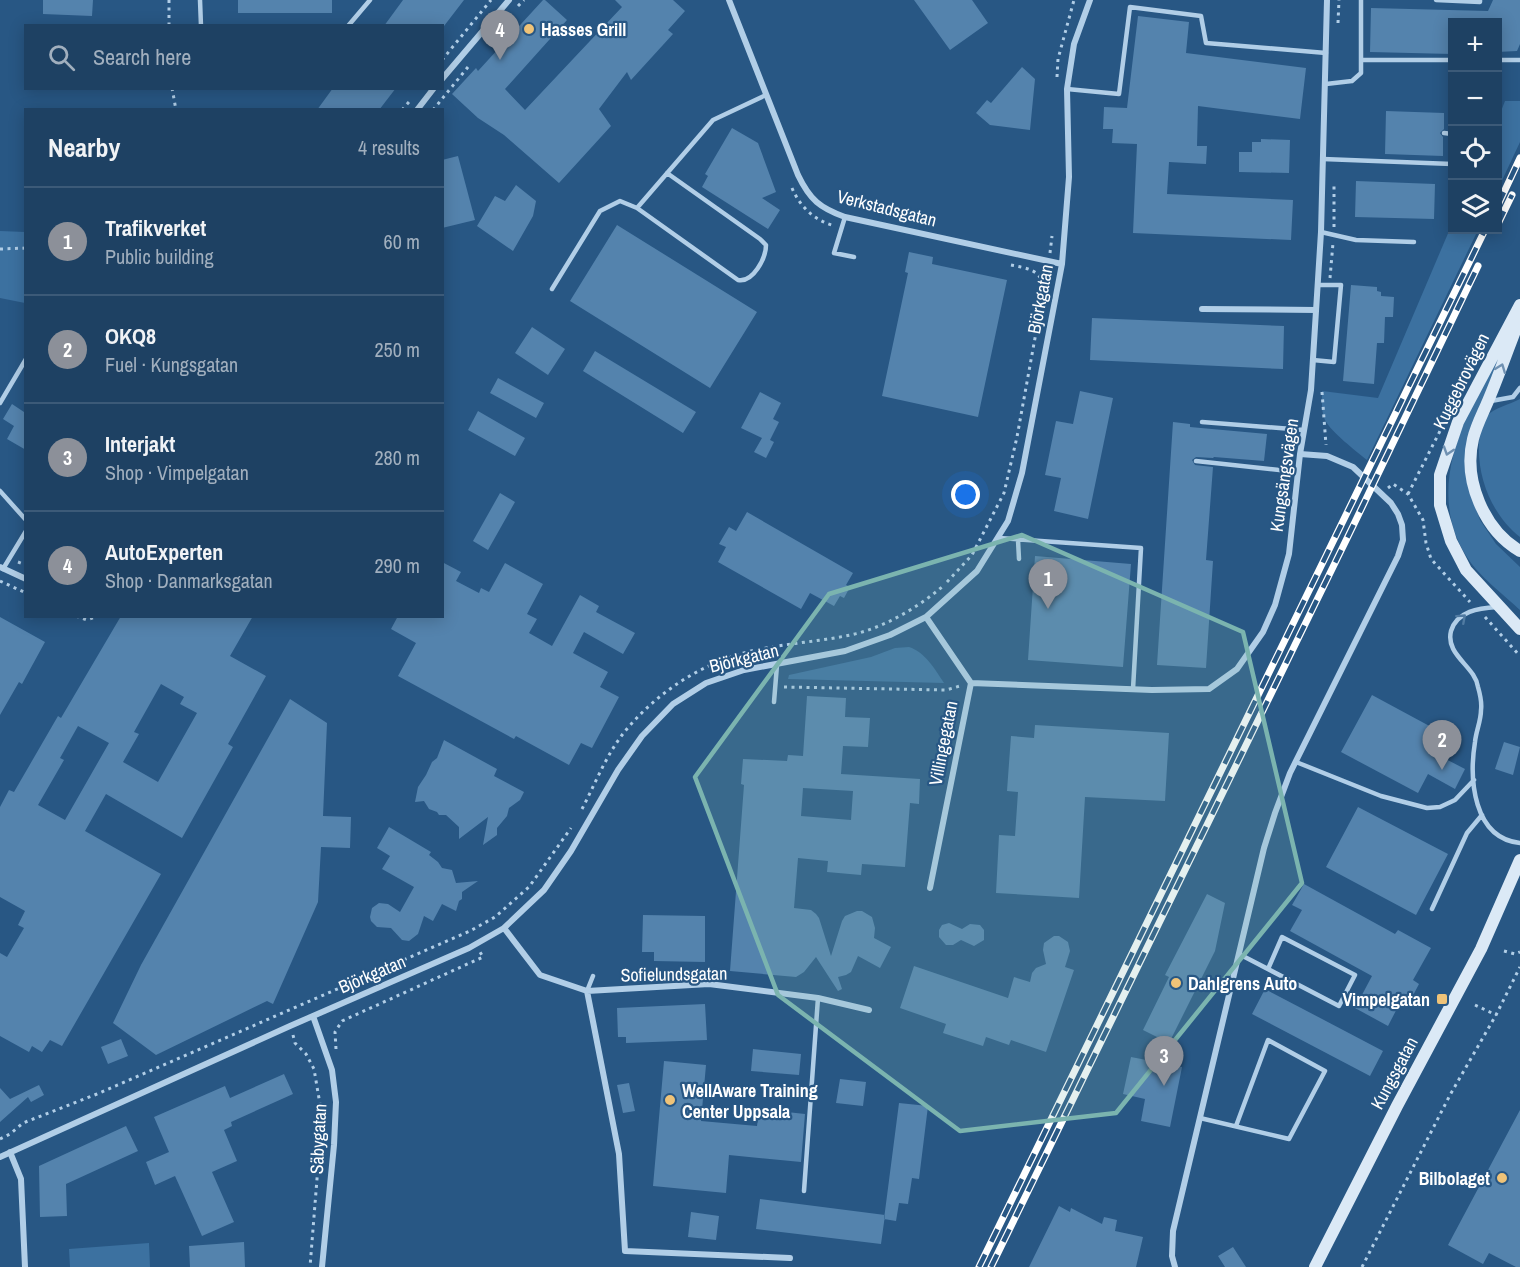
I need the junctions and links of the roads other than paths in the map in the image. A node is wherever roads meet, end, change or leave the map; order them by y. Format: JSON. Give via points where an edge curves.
{"nodes":[{"id":1,"x":200,"y":0,"type":"edge"},
{"id":2,"x":370,"y":0,"type":"edge"},
{"id":3,"x":509,"y":0,"type":"edge"},
{"id":4,"x":729,"y":0,"type":"edge"},
{"id":5,"x":1090,"y":0,"type":"edge"},
{"id":6,"x":1327,"y":0,"type":"edge"},
{"id":7,"x":1361,"y":0,"type":"edge"},
{"id":8,"x":1436,"y":0,"type":"edge"},
{"id":9,"x":1480,"y":0,"type":"edge"},
{"id":10,"x":201,"y":24,"type":"edge"},
{"id":11,"x":350,"y":24,"type":"edge"},
{"id":12,"x":1326,"y":53,"type":"junction"},
{"id":13,"x":1361,"y":60,"type":"junction"},
{"id":14,"x":1448,"y":60,"type":"edge"},
{"id":15,"x":1502,"y":60,"type":"edge"},
{"id":16,"x":1520,"y":60,"type":"edge"},
{"id":17,"x":444,"y":77,"type":"edge"},
{"id":18,"x":1326,"y":84,"type":"junction"},
{"id":19,"x":1067,"y":89,"type":"junction"},
{"id":20,"x":432,"y":90,"type":"edge"},
{"id":21,"x":766,"y":95,"type":"junction"},
{"id":22,"x":419,"y":108,"type":"edge"},
{"id":23,"x":1444,"y":133,"type":"dead end"},
{"id":24,"x":1448,"y":134,"type":"edge"},
{"id":25,"x":1323,"y":159,"type":"junction"},
{"id":26,"x":1448,"y":164,"type":"edge"},
{"id":27,"x":668,"y":173,"type":"junction"},
{"id":28,"x":637,"y":208,"type":"junction"},
{"id":29,"x":845,"y":217,"type":"junction"},
{"id":30,"x":1321,"y":232,"type":"junction"},
{"id":31,"x":1414,"y":242,"type":"dead end"},
{"id":32,"x":854,"y":257,"type":"dead end"},
{"id":33,"x":1062,"y":264,"type":"junction"},
{"id":34,"x":1318,"y":285,"type":"junction"},
{"id":35,"x":552,"y":289,"type":"dead end"},
{"id":36,"x":1520,"y":305,"type":"edge"},
{"id":37,"x":1202,"y":309,"type":"dead end"},
{"id":38,"x":1316,"y":310,"type":"junction"},
{"id":39,"x":1520,"y":317,"type":"edge"},
{"id":40,"x":1313,"y":360,"type":"junction"},
{"id":41,"x":24,"y":362,"type":"edge"},
{"id":42,"x":1520,"y":388,"type":"edge"},
{"id":43,"x":1488,"y":401,"type":"junction"},
{"id":44,"x":0,"y":403,"type":"edge"},
{"id":45,"x":1202,"y":422,"type":"dead end"},
{"id":46,"x":1304,"y":429,"type":"junction"},
{"id":47,"x":1300,"y":454,"type":"junction"},
{"id":48,"x":1196,"y":461,"type":"dead end"},
{"id":49,"x":1298,"y":471,"type":"junction"},
{"id":50,"x":0,"y":491,"type":"edge"},
{"id":51,"x":24,"y":518,"type":"edge"},
{"id":52,"x":24,"y":534,"type":"edge"},
{"id":53,"x":999,"y":538,"type":"junction"},
{"id":54,"x":1018,"y":540,"type":"junction"},
{"id":55,"x":1520,"y":550,"type":"edge"},
{"id":56,"x":1019,"y":559,"type":"dead end"},
{"id":57,"x":1,"y":568,"type":"edge"},
{"id":58,"x":24,"y":578,"type":"edge"},
{"id":59,"x":1499,"y":607,"type":"junction"},
{"id":60,"x":926,"y":617,"type":"junction"},
{"id":61,"x":1520,"y":629,"type":"edge"},
{"id":62,"x":777,"y":665,"type":"junction"},
{"id":63,"x":971,"y":683,"type":"junction"},
{"id":64,"x":1132,"y":689,"type":"junction"},
{"id":65,"x":774,"y":702,"type":"dead end"},
{"id":66,"x":1296,"y":762,"type":"junction"},
{"id":67,"x":1474,"y":780,"type":"junction"},
{"id":68,"x":1482,"y":815,"type":"junction"},
{"id":69,"x":1520,"y":843,"type":"edge"},
{"id":70,"x":1520,"y":860,"type":"edge"},
{"id":71,"x":1520,"y":876,"type":"edge"},
{"id":72,"x":930,"y":888,"type":"dead end"},
{"id":73,"x":1506,"y":895,"type":"junction"},
{"id":74,"x":1432,"y":909,"type":"dead end"},
{"id":75,"x":504,"y":928,"type":"junction"},
{"id":76,"x":1239,"y":954,"type":"junction"},
{"id":77,"x":1268,"y":969,"type":"junction"},
{"id":78,"x":593,"y":976,"type":"dead end"},
{"id":79,"x":587,"y":991,"type":"junction"},
{"id":80,"x":818,"y":998,"type":"junction"},
{"id":81,"x":869,"y":1010,"type":"dead end"},
{"id":82,"x":313,"y":1016,"type":"junction"},
{"id":83,"x":1200,"y":1118,"type":"junction"},
{"id":84,"x":1236,"y":1126,"type":"junction"},
{"id":85,"x":10,"y":1152,"type":"junction"},
{"id":86,"x":0,"y":1157,"type":"edge"},
{"id":87,"x":804,"y":1191,"type":"dead end"},
{"id":88,"x":790,"y":1258,"type":"dead end"},
{"id":89,"x":25,"y":1267,"type":"edge"},
{"id":90,"x":322,"y":1267,"type":"edge"},
{"id":91,"x":1175,"y":1267,"type":"edge"},
{"id":92,"x":1316,"y":1267,"type":"edge"}],
"edges":[{"from":1,"to":10,"type":"lane"},
{"from":2,"to":11,"type":"lane"},
{"from":3,"to":17,"type":"street"},
{"from":4,"to":21,"type":"street","name":"Verkstadsgatan"},
{"from":5,"to":19,"type":"street","name":"Björkgatan","via":[[1074,44]]},
{"from":6,"to":12,"type":"street","name":"Kungsängsvägen"},
{"from":7,"to":13,"type":"lane"},
{"from":8,"to":9,"type":"lane"},
{"from":12,"to":18,"type":"street","name":"Kungsängsvägen"},
{"from":12,"to":19,"type":"lane","via":[[1206,43],[1201,16],[1130,7],[1119,94]]},
{"from":13,"to":14,"type":"lane"},
{"from":13,"to":18,"type":"lane","via":[[1361,73],[1352,81]]},
{"from":15,"to":16,"type":"lane"},
{"from":18,"to":25,"type":"street","name":"Kungsängsvägen"},
{"from":19,"to":33,"type":"street","name":"Björkgatan","via":[[1069,177]]},
{"from":20,"to":22,"type":"street"},
{"from":21,"to":27,"type":"lane","via":[[713,120]]},
{"from":21,"to":29,"type":"street","name":"Verkstadsgatan","via":[[810,197]]},
{"from":23,"to":24,"type":"lane"},
{"from":25,"to":26,"type":"lane"},
{"from":25,"to":30,"type":"street","name":"Kungsängsvägen"},
{"from":27,"to":28,"type":"lane"},
{"from":27,"to":28,"type":"lane","via":[[766,245],[766,254],[749,279],[738,280]]},
{"from":28,"to":35,"type":"lane","via":[[620,201],[600,211]]},
{"from":29,"to":32,"type":"lane","via":[[834,254]]},
{"from":29,"to":33,"type":"street","name":"Verkstadsgatan"},
{"from":30,"to":31,"type":"lane","via":[[1356,240]]},
{"from":30,"to":34,"type":"street","name":"Kungsängsvägen"},
{"from":33,"to":53,"type":"street","name":"Björkgatan","via":[[1022,473]]},
{"from":34,"to":38,"type":"street","name":"Kungsängsvägen"},
{"from":34,"to":40,"type":"lane","via":[[1341,285],[1334,362]]},
{"from":36,"to":59,"type":"main road","name":"Kuggebrovägen","one_way":true,"via":[[1458,422],[1440,475],[1440,505],[1451,541],[1466,570]]},
{"from":37,"to":38,"type":"street"},
{"from":38,"to":40,"type":"street","name":"Kungsängsvägen"},
{"from":43,"to":39,"type":"main road","name":"Kuggebrovägen","one_way":true},
{"from":40,"to":46,"type":"street","name":"Kungsängsvägen"},
{"from":41,"to":44,"type":"lane"},
{"from":42,"to":43,"type":"lane","via":[[1513,397]]},
{"from":43,"to":55,"type":"main road","name":"Kuggebrovägen","via":[[1472,440],[1474,486],[1486,518],[1497,534]]},
{"from":45,"to":46,"type":"lane"},
{"from":46,"to":47,"type":"street","name":"Kungsängsvägen"},
{"from":47,"to":49,"type":"street","name":"Kungsängsvägen"},
{"from":47,"to":66,"type":"street","via":[[1327,456],[1353,467],[1391,503],[1402,525],[1403,540]]},
{"from":48,"to":49,"type":"lane"},
{"from":49,"to":64,"type":"street","name":"Kungsängsvägen","via":[[1289,554],[1275,605],[1263,632],[1237,669],[1209,689]]},
{"from":50,"to":51,"type":"lane"},
{"from":52,"to":57,"type":"lane"},
{"from":53,"to":54,"type":"lane"},
{"from":53,"to":60,"type":"street","name":"Björkgatan","via":[[977,571]]},
{"from":54,"to":56,"type":"lane"},
{"from":54,"to":64,"type":"lane","via":[[1141,548]]},
{"from":57,"to":58,"type":"street"},
{"from":59,"to":61,"type":"main road","name":"Kuggebrovägen"},
{"from":67,"to":59,"type":"lane","one_way":true,"via":[[1474,743],[1482,709],[1478,685],[1457,654],[1451,633],[1466,613]]},
{"from":60,"to":62,"type":"street","name":"Björkgatan","via":[[845,651]]},
{"from":60,"to":63,"type":"street","name":"Villingegatan"},
{"from":62,"to":65,"type":"lane"},
{"from":62,"to":75,"type":"street","name":"Björkgatan","via":[[744,670],[706,683],[673,704],[642,736],[618,770],[544,890]]},
{"from":63,"to":64,"type":"street","name":"Kungsängsvägen"},
{"from":63,"to":72,"type":"street","name":"Villingegatan"},
{"from":66,"to":67,"type":"lane","via":[[1381,796],[1427,808],[1446,805]]},
{"from":66,"to":76,"type":"street","via":[[1264,848]]},
{"from":67,"to":68,"type":"lane","via":[[1475,798]]},
{"from":68,"to":69,"type":"lane","via":[[1502,839]]},
{"from":68,"to":74,"type":"lane","via":[[1467,833]]},
{"from":70,"to":73,"type":"main road","name":"Kungsgatan"},
{"from":71,"to":73,"type":"main road","name":"Kungsgatan"},
{"from":73,"to":92,"type":"main road","name":"Kungsgatan"},
{"from":75,"to":79,"type":"street","name":"Sofielundsgatan","via":[[540,975]]},
{"from":75,"to":82,"type":"street","name":"Björkgatan"},
{"from":76,"to":77,"type":"lane"},
{"from":76,"to":83,"type":"street"},
{"from":77,"to":77,"type":"lane","via":[[1339,1006],[1355,975],[1282,937]]},
{"from":78,"to":79,"type":"lane"},
{"from":79,"to":80,"type":"street","name":"Sofielundsgatan","via":[[708,984]]},
{"from":79,"to":88,"type":"street","via":[[619,1154],[625,1251]]},
{"from":80,"to":81,"type":"street","name":"Sofielundsgatan"},
{"from":80,"to":87,"type":"lane"},
{"from":82,"to":85,"type":"street","name":"Björkgatan"},
{"from":82,"to":90,"type":"street","name":"Säbygatan","via":[[332,1070],[336,1102]]},
{"from":83,"to":84,"type":"lane"},
{"from":83,"to":91,"type":"street","via":[[1173,1231]]},
{"from":84,"to":84,"type":"lane","via":[[1289,1138],[1325,1071],[1268,1040]]},
{"from":85,"to":86,"type":"street","name":"Björkgatan"},
{"from":85,"to":89,"type":"street","via":[[21,1179]]}]}
